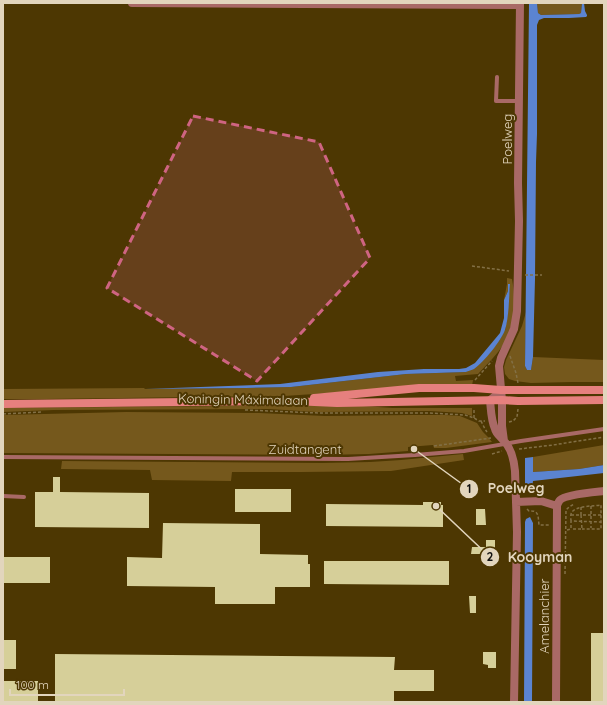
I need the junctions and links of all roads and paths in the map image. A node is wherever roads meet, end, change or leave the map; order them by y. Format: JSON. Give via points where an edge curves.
{"nodes":[{"id":1,"x":132,"y":3,"type":"edge"},
{"id":2,"x":452,"y":4,"type":"edge"},
{"id":3,"x":520,"y":4,"type":"edge"},
{"id":4,"x":497,"y":77,"type":"dead end"},
{"id":5,"x":519,"y":101,"type":"junction"},
{"id":6,"x":472,"y":266,"type":"dead end"},
{"id":7,"x":521,"y":274,"type":"junction"},
{"id":8,"x":542,"y":275,"type":"dead end"},
{"id":9,"x":492,"y":361,"type":"dead end"},
{"id":10,"x":474,"y":388,"type":"junction"},
{"id":11,"x":501,"y":390,"type":"junction"},
{"id":12,"x":604,"y":390,"type":"edge"},
{"id":13,"x":490,"y":400,"type":"junction"},
{"id":14,"x":502,"y":400,"type":"junction"},
{"id":15,"x":604,"y":400,"type":"edge"},
{"id":16,"x":292,"y":401,"type":"junction"},
{"id":17,"x":474,"y":401,"type":"junction"},
{"id":18,"x":3,"y":404,"type":"edge"},
{"id":19,"x":241,"y":410,"type":"dead end"},
{"id":20,"x":43,"y":412,"type":"dead end"},
{"id":21,"x":3,"y":414,"type":"edge"},
{"id":22,"x":474,"y":418,"type":"junction"},
{"id":23,"x":481,"y":421,"type":"dead end"},
{"id":24,"x":604,"y":429,"type":"edge"},
{"id":25,"x":493,"y":437,"type":"dead end"},
{"id":26,"x":604,"y":437,"type":"edge"},
{"id":27,"x":505,"y":443,"type":"junction"},
{"id":28,"x":434,"y":446,"type":"dead end"},
{"id":29,"x":519,"y":449,"type":"dead end"},
{"id":30,"x":502,"y":452,"type":"dead end"},
{"id":31,"x":492,"y":454,"type":"dead end"},
{"id":32,"x":3,"y":457,"type":"edge"},
{"id":33,"x":604,"y":491,"type":"edge"},
{"id":34,"x":3,"y":496,"type":"edge"},
{"id":35,"x":24,"y":497,"type":"dead end"},
{"id":36,"x":519,"y":502,"type":"junction"},
{"id":37,"x":557,"y":506,"type":"junction"},
{"id":38,"x":591,"y":506,"type":"junction"},
{"id":39,"x":581,"y":507,"type":"junction"},
{"id":40,"x":571,"y":515,"type":"junction"},
{"id":41,"x":581,"y":515,"type":"junction"},
{"id":42,"x":591,"y":515,"type":"junction"},
{"id":43,"x":601,"y":515,"type":"junction"},
{"id":44,"x":571,"y":521,"type":"junction"},
{"id":45,"x":581,"y":522,"type":"junction"},
{"id":46,"x":591,"y":522,"type":"junction"},
{"id":47,"x":601,"y":522,"type":"junction"},
{"id":48,"x":557,"y":525,"type":"junction"},
{"id":49,"x":566,"y":525,"type":"dead end"},
{"id":50,"x":571,"y":529,"type":"junction"},
{"id":51,"x":591,"y":529,"type":"junction"},
{"id":52,"x":566,"y":530,"type":"dead end"},
{"id":53,"x":582,"y":530,"type":"junction"},
{"id":54,"x":514,"y":702,"type":"edge"},
{"id":55,"x":556,"y":702,"type":"edge"}],
"edges":[{"from":1,"to":2,"type":"street"},
{"from":2,"to":3,"type":"street"},
{"from":3,"to":5,"type":"street","name":"Poelweg"},
{"from":4,"to":5,"type":"lane","via":[[496,101]]},
{"from":5,"to":7,"type":"street","name":"Poelweg"},
{"from":6,"to":7,"type":"path"},
{"from":7,"to":8,"type":"path"},
{"from":7,"to":11,"type":"street","name":"Poelweg","via":[[514,329],[499,366]]},
{"from":9,"to":10,"type":"path","via":[[475,380]]},
{"from":10,"to":11,"type":"main road","name":"Koningin Máximalaan"},
{"from":10,"to":16,"type":"main road","name":"Koningin Máximalaan","via":[[419,388]]},
{"from":11,"to":12,"type":"main road","name":"Koningin Máximalaan"},
{"from":11,"to":13,"type":"street"},
{"from":11,"to":14,"type":"street","name":"Poelweg"},
{"from":13,"to":14,"type":"main road","name":"Koningin Máximalaan"},
{"from":13,"to":17,"type":"main road","name":"Koningin Máximalaan"},
{"from":13,"to":27,"type":"street","name":"Poelweg","via":[[495,429]]},
{"from":14,"to":15,"type":"main road","name":"Koningin Máximalaan"},
{"from":14,"to":27,"type":"street","name":"Poelweg"},
{"from":16,"to":17,"type":"main road","name":"Koningin Máximalaan"},
{"from":16,"to":18,"type":"main road","name":"Koningin Máximalaan"},
{"from":17,"to":22,"type":"path"},
{"from":19,"to":22,"type":"path","name":"Koningin Máximalaan","via":[[429,413]]},
{"from":20,"to":21,"type":"path"},
{"from":22,"to":23,"type":"path","name":"Koningin Máximalaan"},
{"from":24,"to":27,"type":"lane","name":"Zuidtangent"},
{"from":25,"to":28,"type":"path"},
{"from":26,"to":29,"type":"path"},
{"from":27,"to":32,"type":"lane","name":"Zuidtangent","via":[[464,451],[348,459]]},
{"from":27,"to":36,"type":"street","name":"Poelweg","via":[[515,463]]},
{"from":30,"to":31,"type":"path"},
{"from":33,"to":37,"type":"street","via":[[570,496],[560,500]]},
{"from":34,"to":35,"type":"lane"},
{"from":36,"to":37,"type":"street","via":[[541,501]]},
{"from":36,"to":48,"type":"path","via":[[529,511],[538,514],[539,525]]},
{"from":36,"to":54,"type":"street","name":"Poelweg"},
{"from":37,"to":48,"type":"street","name":"Amelanchier"},
{"from":38,"to":39,"type":"path"},
{"from":38,"to":42,"type":"path"},
{"from":38,"to":43,"type":"path","via":[[601,505]]},
{"from":39,"to":40,"type":"path","via":[[572,511]]},
{"from":39,"to":41,"type":"path"},
{"from":40,"to":41,"type":"path"},
{"from":40,"to":44,"type":"path"},
{"from":41,"to":42,"type":"path"},
{"from":41,"to":45,"type":"path"},
{"from":42,"to":43,"type":"path"},
{"from":42,"to":46,"type":"path"},
{"from":43,"to":47,"type":"path"},
{"from":44,"to":45,"type":"path"},
{"from":44,"to":50,"type":"path"},
{"from":45,"to":46,"type":"path"},
{"from":45,"to":53,"type":"path"},
{"from":46,"to":47,"type":"path"},
{"from":46,"to":51,"type":"path"},
{"from":47,"to":51,"type":"path","via":[[601,529]]},
{"from":48,"to":49,"type":"path"},
{"from":48,"to":55,"type":"street","name":"Amelanchier"},
{"from":50,"to":52,"type":"path"},
{"from":50,"to":53,"type":"path"},
{"from":51,"to":53,"type":"path"}]}
